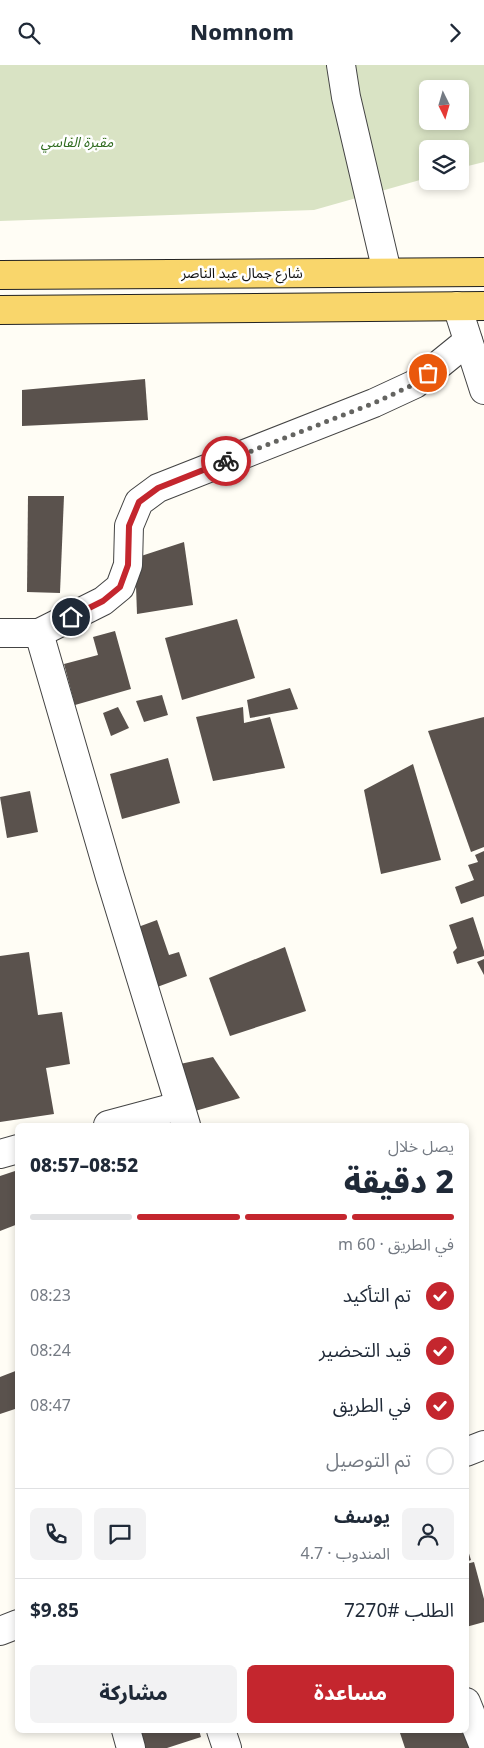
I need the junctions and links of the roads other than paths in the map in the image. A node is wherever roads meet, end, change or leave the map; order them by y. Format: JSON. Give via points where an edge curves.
{"nodes":[{"id":1,"x":341,"y":65,"type":"edge"},
{"id":2,"x":484,"y":271,"type":"edge"},
{"id":3,"x":387,"y":272,"type":"junction"},
{"id":4,"x":0,"y":275,"type":"edge"},
{"id":5,"x":457,"y":306,"type":"junction"},
{"id":6,"x":484,"y":306,"type":"edge"},
{"id":7,"x":0,"y":310,"type":"edge"},
{"id":8,"x":468,"y":341,"type":"junction"},
{"id":9,"x":484,"y":390,"type":"edge"},
{"id":10,"x":0,"y":633,"type":"edge"},
{"id":11,"x":39,"y":633,"type":"junction"},
{"id":12,"x":183,"y":1115,"type":"edge"},
{"id":13,"x":123,"y":1123,"type":"edge"},
{"id":14,"x":15,"y":1150,"type":"edge"},
{"id":15,"x":0,"y":1154,"type":"edge"},
{"id":16,"x":484,"y":1445,"type":"edge"},
{"id":17,"x":469,"y":1451,"type":"edge"},
{"id":18,"x":15,"y":1625,"type":"edge"},
{"id":19,"x":0,"y":1631,"type":"edge"},
{"id":20,"x":469,"y":1710,"type":"edge"},
{"id":21,"x":127,"y":1733,"type":"edge"},
{"id":22,"x":222,"y":1733,"type":"edge"},
{"id":23,"x":484,"y":1747,"type":"edge"},
{"id":24,"x":131,"y":1748,"type":"edge"},
{"id":25,"x":227,"y":1748,"type":"edge"}],
"edges":[{"from":1,"to":3,"type":"street"},
{"from":2,"to":3,"type":"main road","name":"شارع جمال عبد الناصر"},
{"from":3,"to":4,"type":"main road","name":"شارع جمال عبد الناصر"},
{"from":5,"to":6,"type":"main road"},
{"from":5,"to":7,"type":"main road"},
{"from":5,"to":8,"type":"street"},
{"from":8,"to":9,"type":"street"},
{"from":8,"to":11,"type":"street","via":[[415,384],[158,488],[139,502],[129,526],[128,565],[120,587],[103,601]]},
{"from":10,"to":11,"type":"street"},
{"from":11,"to":12,"type":"street"},
{"from":12,"to":13,"type":"street"},
{"from":14,"to":15,"type":"street"},
{"from":16,"to":17,"type":"street"},
{"from":18,"to":19,"type":"street"},
{"from":20,"to":23,"type":"street"},
{"from":21,"to":24,"type":"street"},
{"from":22,"to":25,"type":"street"}]}
